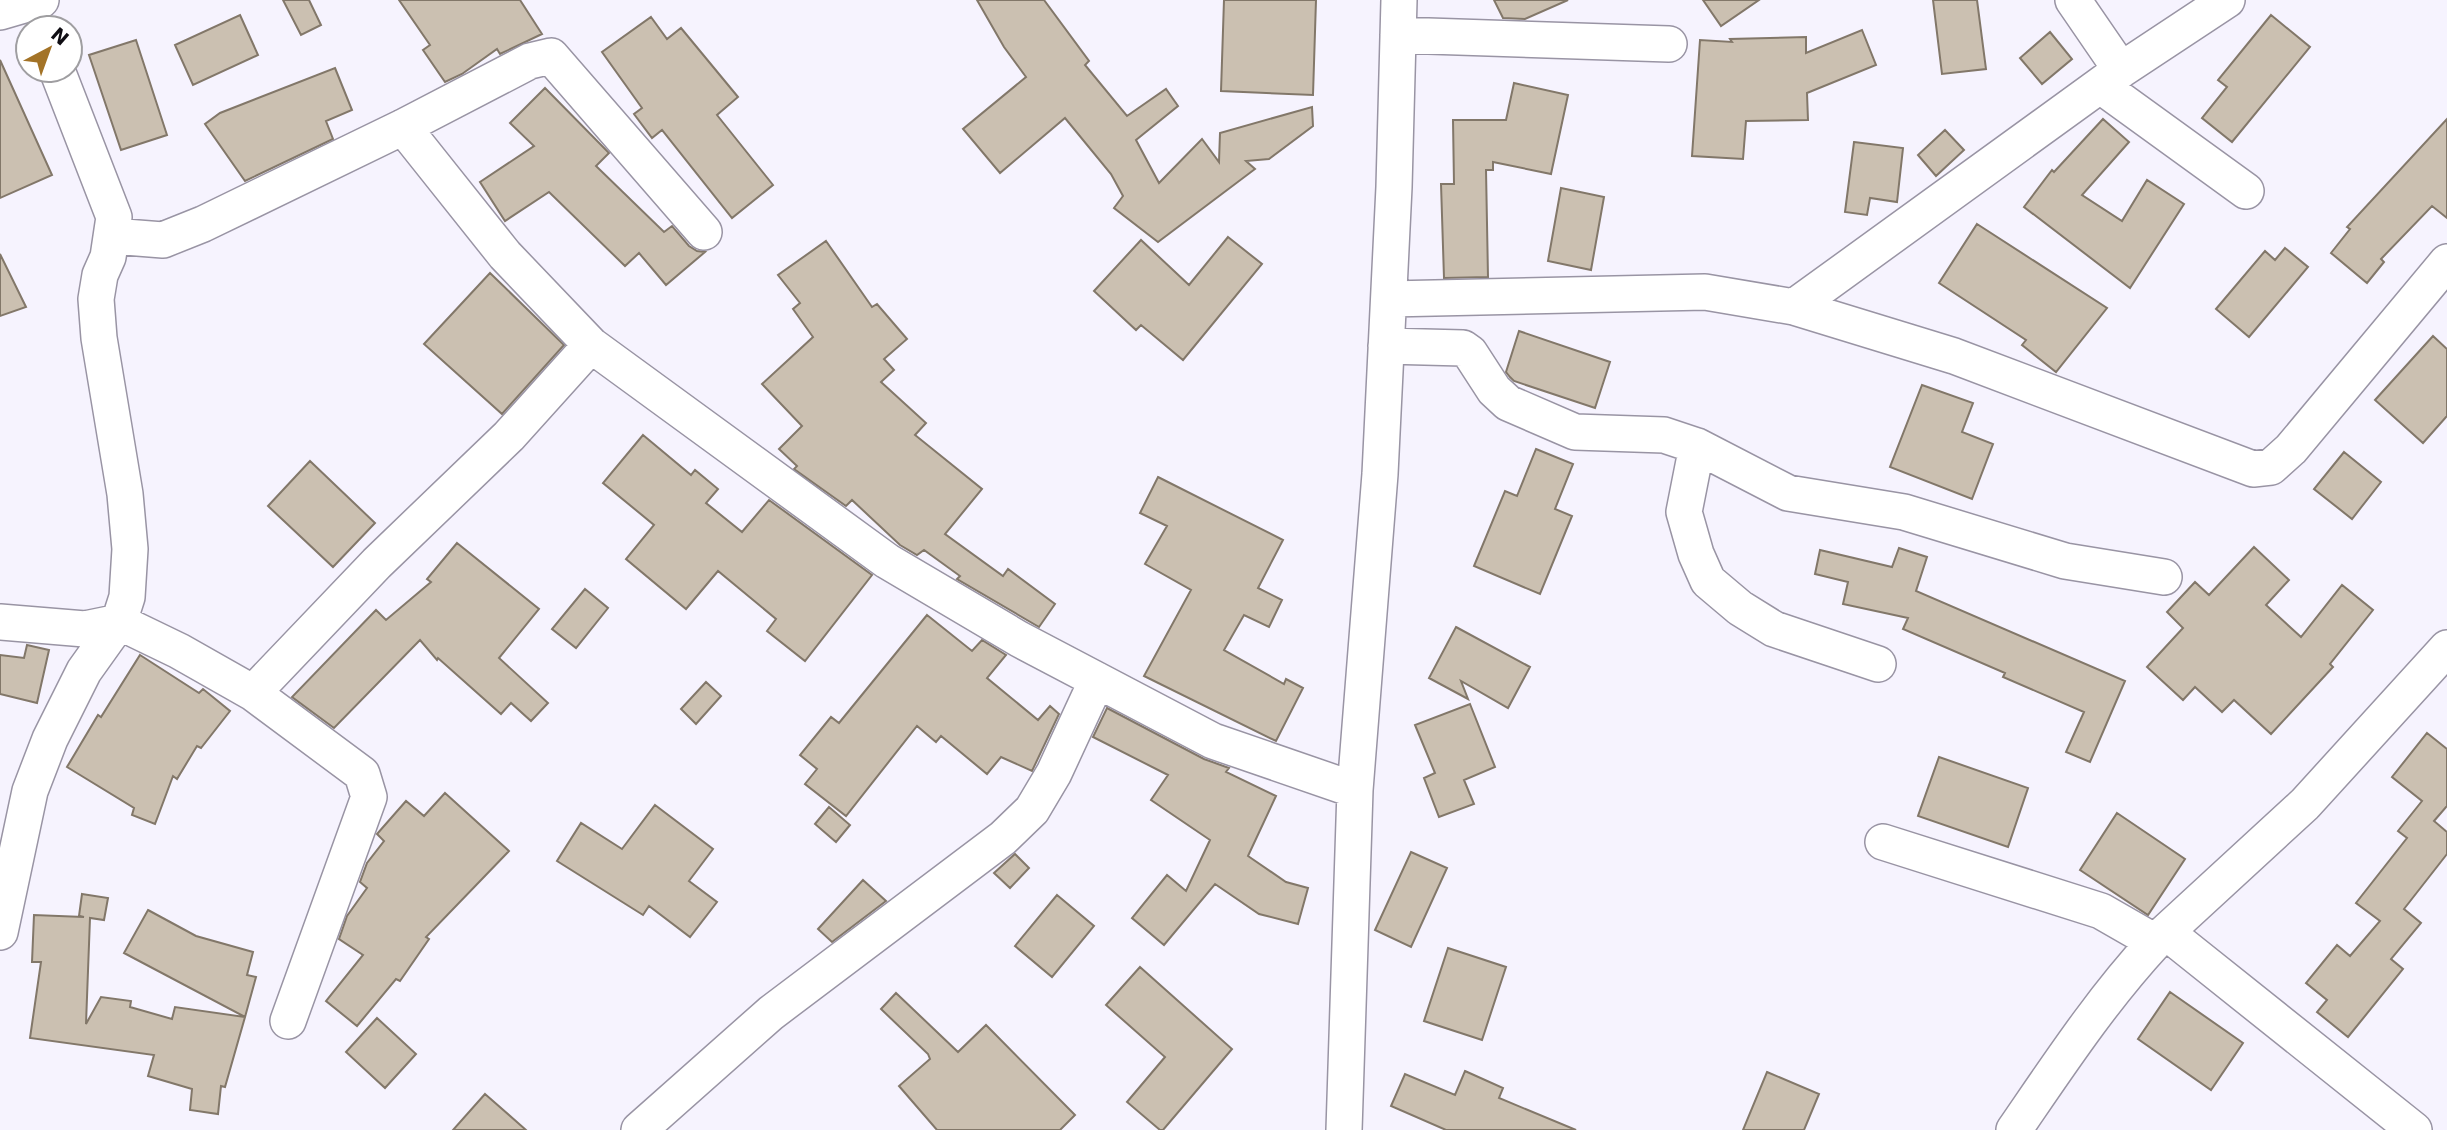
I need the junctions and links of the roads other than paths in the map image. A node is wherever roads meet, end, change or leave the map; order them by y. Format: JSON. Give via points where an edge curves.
{"nodes":[{"id":1,"x":1399,"y":0,"type":"edge"},
{"id":2,"x":2073,"y":0,"type":"edge"},
{"id":3,"x":2227,"y":0,"type":"edge"},
{"id":4,"x":1398,"y":35,"type":"junction"},
{"id":5,"x":1669,"y":44,"type":"dead end"},
{"id":6,"x":2111,"y":78,"type":"junction"},
{"id":7,"x":62,"y":84,"type":"edge"},
{"id":8,"x":403,"y":127,"type":"junction"},
{"id":9,"x":2246,"y":191,"type":"dead end"},
{"id":10,"x":704,"y":232,"type":"dead end"},
{"id":11,"x":112,"y":236,"type":"junction"},
{"id":12,"x":2445,"y":269,"type":"edge"},
{"id":13,"x":1389,"y":299,"type":"junction"},
{"id":14,"x":1794,"y":307,"type":"junction"},
{"id":15,"x":591,"y":345,"type":"junction"},
{"id":16,"x":1386,"y":346,"type":"junction"},
{"id":17,"x":1697,"y":446,"type":"junction"},
{"id":18,"x":2164,"y":578,"type":"dead end"},
{"id":19,"x":0,"y":622,"type":"edge"},
{"id":20,"x":119,"y":622,"type":"junction"},
{"id":21,"x":2447,"y":648,"type":"edge"},
{"id":22,"x":1878,"y":664,"type":"dead end"},
{"id":23,"x":1097,"y":680,"type":"junction"},
{"id":24,"x":253,"y":693,"type":"junction"},
{"id":25,"x":1355,"y":789,"type":"junction"},
{"id":26,"x":1883,"y":842,"type":"dead end"},
{"id":27,"x":2,"y":910,"type":"edge"},
{"id":28,"x":2161,"y":937,"type":"junction"},
{"id":29,"x":288,"y":1021,"type":"dead end"},
{"id":30,"x":639,"y":1130,"type":"edge"},
{"id":31,"x":1344,"y":1130,"type":"edge"},
{"id":32,"x":2014,"y":1130,"type":"edge"},
{"id":33,"x":2414,"y":1130,"type":"edge"}],
"edges":[{"from":1,"to":4,"type":"street"},
{"from":2,"to":6,"type":"street"},
{"from":3,"to":6,"type":"street"},
{"from":4,"to":5,"type":"street"},
{"from":4,"to":13,"type":"street"},
{"from":6,"to":9,"type":"street"},
{"from":6,"to":14,"type":"street"},
{"from":7,"to":11,"type":"street","via":[[114,216]]},
{"from":8,"to":10,"type":"street","via":[[530,61],[551,56]]},
{"from":8,"to":11,"type":"street","via":[[163,240]]},
{"from":8,"to":15,"type":"street","via":[[505,255]]},
{"from":11,"to":20,"type":"street","via":[[96,299],[130,549],[127,597]]},
{"from":12,"to":14,"type":"street","via":[[2291,449],[2271,467],[2253,469],[1954,356]]},
{"from":13,"to":14,"type":"street","via":[[1704,292]]},
{"from":13,"to":16,"type":"street"},
{"from":15,"to":23,"type":"street","via":[[887,561]]},
{"from":15,"to":24,"type":"street","via":[[509,436],[377,563]]},
{"from":16,"to":17,"type":"street","via":[[1463,348],[1508,403],[1574,432],[1664,435]]},
{"from":16,"to":25,"type":"street"},
{"from":17,"to":18,"type":"street","via":[[1788,493],[1904,512],[2065,561]]},
{"from":17,"to":22,"type":"street","via":[[1684,512],[1708,581],[1774,628]]},
{"from":19,"to":20,"type":"street","via":[[85,629]]},
{"from":20,"to":24,"type":"street"},
{"from":20,"to":27,"type":"street","via":[[84,671],[50,739],[30,791]]},
{"from":21,"to":28,"type":"street","via":[[2305,804]]},
{"from":23,"to":25,"type":"street","via":[[1213,740]]},
{"from":23,"to":30,"type":"street","via":[[1032,810],[1003,838],[771,1013]]},
{"from":24,"to":29,"type":"street","via":[[362,774],[369,797]]},
{"from":25,"to":31,"type":"street"},
{"from":26,"to":28,"type":"street","via":[[2101,911]]},
{"from":28,"to":32,"type":"street","via":[[2133,965]]},
{"from":28,"to":33,"type":"street"}]}
